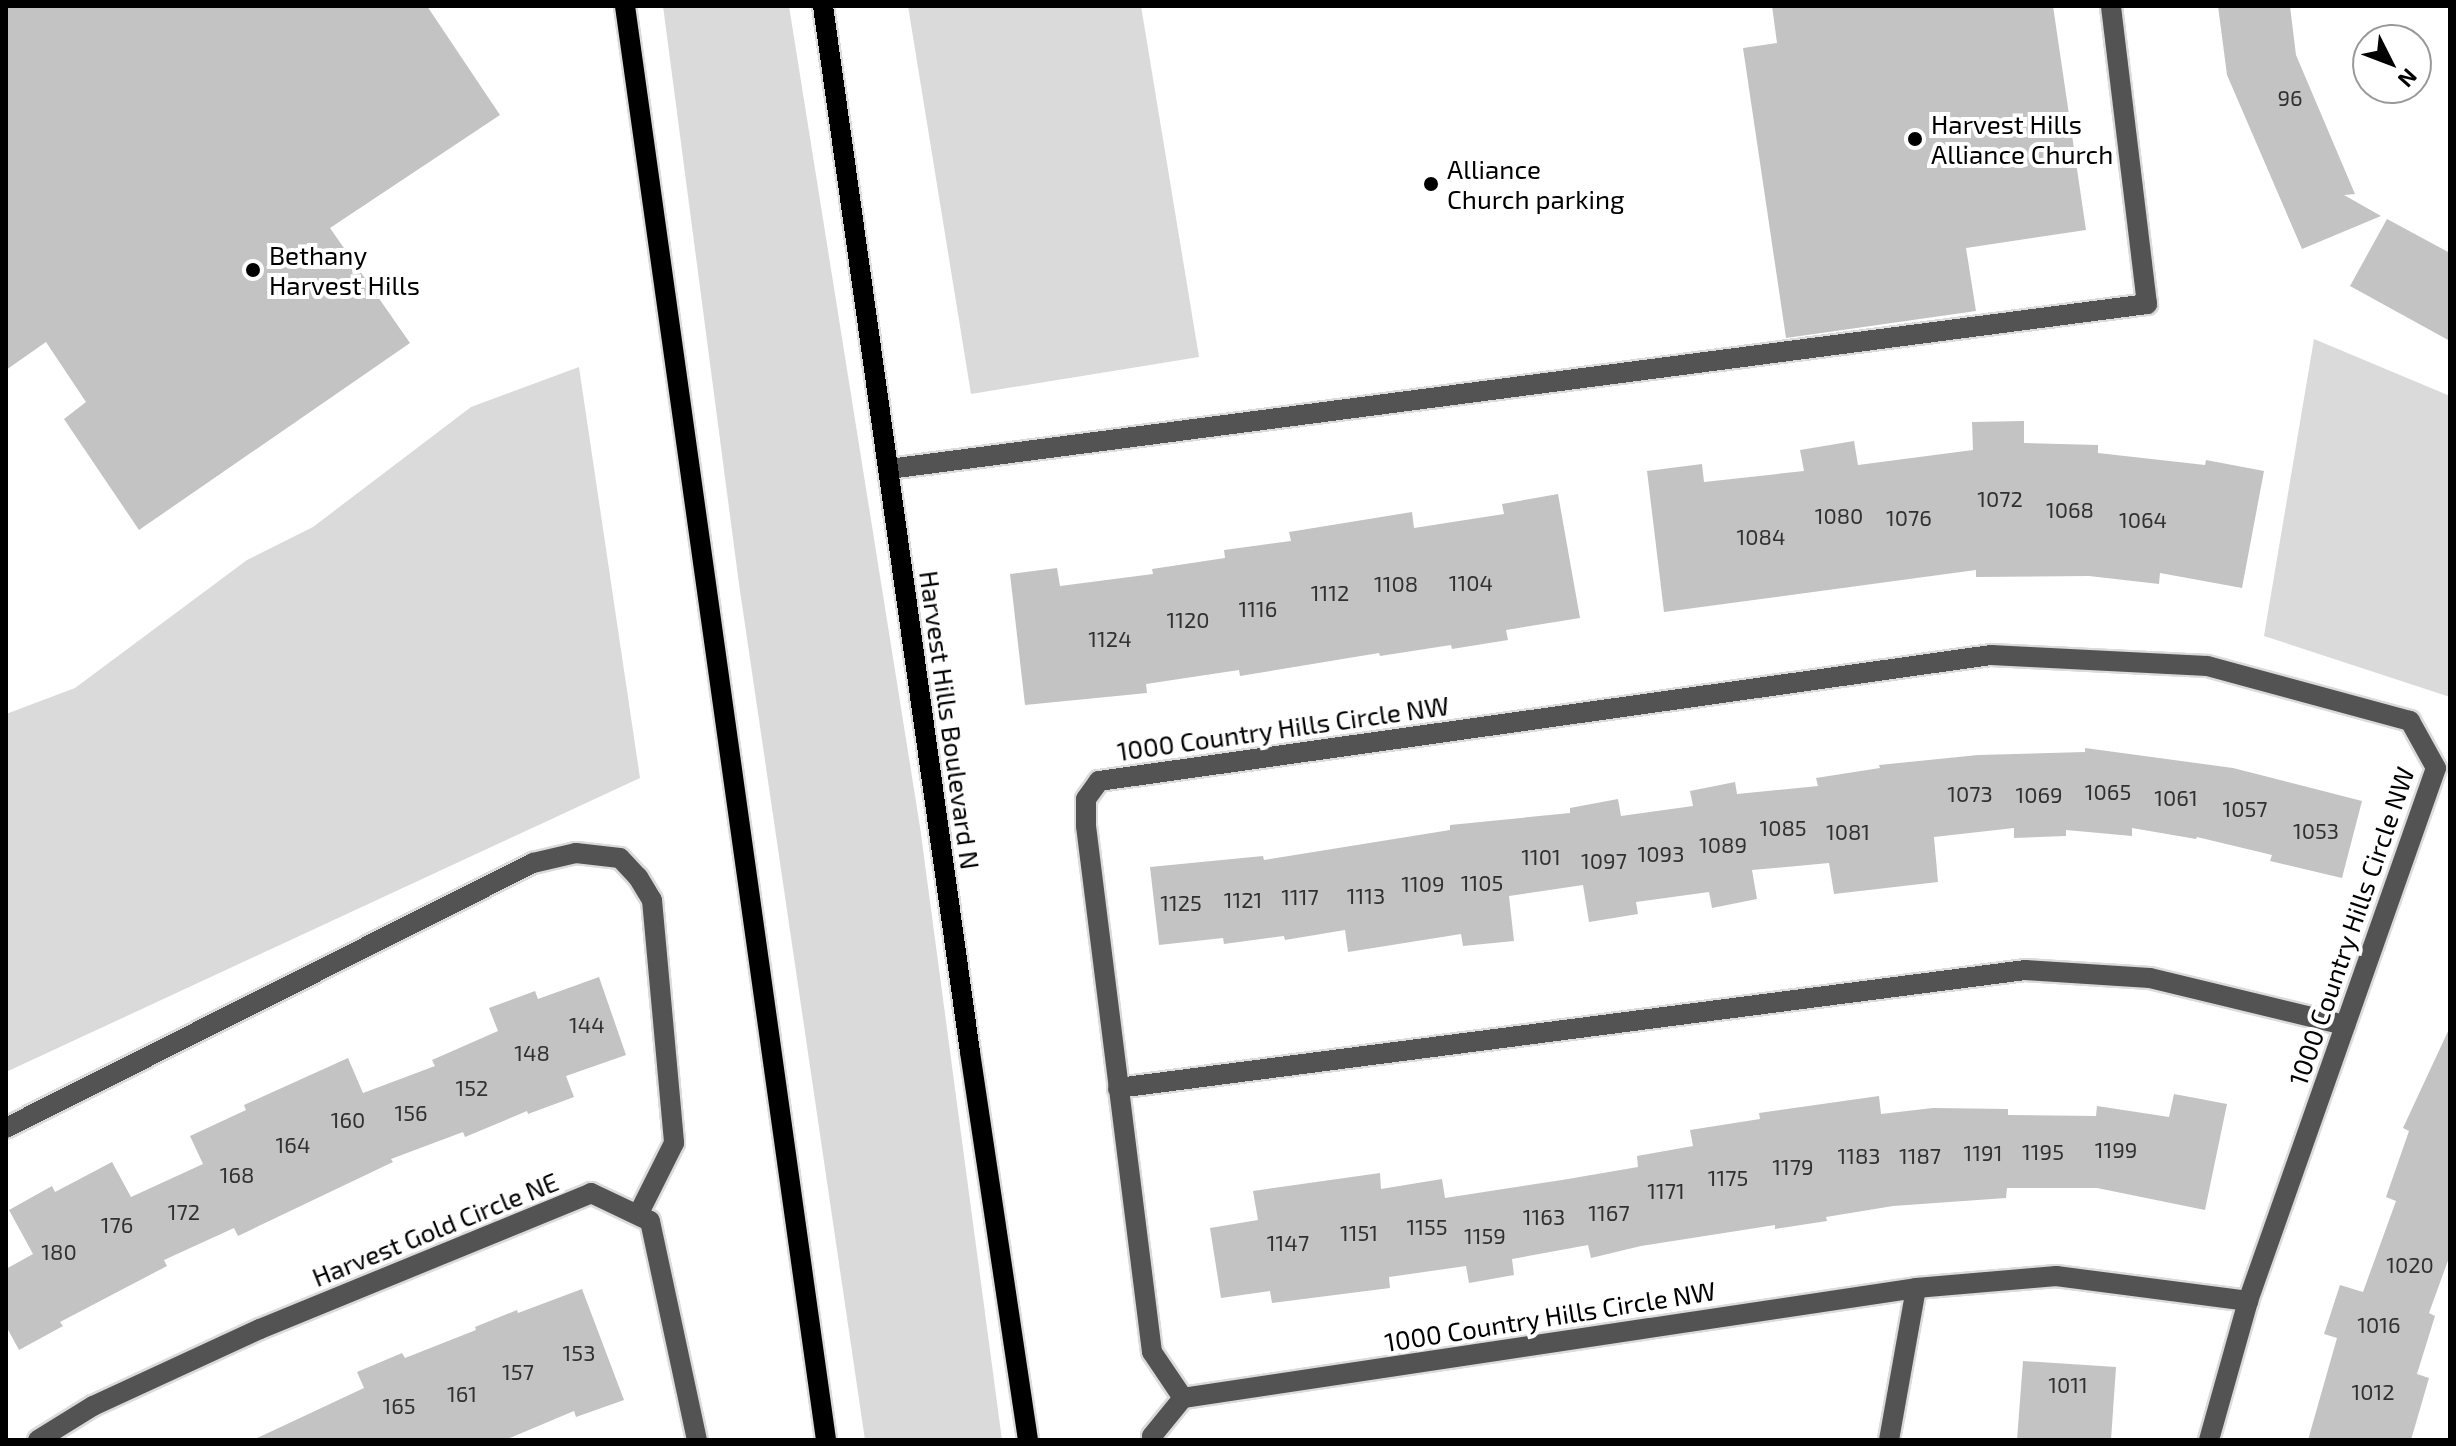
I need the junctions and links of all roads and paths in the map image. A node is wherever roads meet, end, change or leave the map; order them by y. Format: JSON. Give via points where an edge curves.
{"nodes":[{"id":1,"x":625,"y":6,"type":"edge"},
{"id":2,"x":823,"y":6,"type":"edge"},
{"id":3,"x":2111,"y":6,"type":"edge"},
{"id":4,"x":889,"y":469,"type":"junction"},
{"id":5,"x":2345,"y":1025,"type":"junction"},
{"id":6,"x":1118,"y":1088,"type":"junction"},
{"id":7,"x":6,"y":1128,"type":"edge"},
{"id":8,"x":639,"y":1213,"type":"junction"},
{"id":9,"x":1916,"y":1288,"type":"junction"},
{"id":10,"x":2248,"y":1301,"type":"junction"},
{"id":11,"x":1183,"y":1398,"type":"junction"},
{"id":12,"x":38,"y":1440,"type":"edge"},
{"id":13,"x":697,"y":1440,"type":"edge"},
{"id":14,"x":826,"y":1440,"type":"edge"},
{"id":15,"x":1028,"y":1440,"type":"edge"},
{"id":16,"x":1153,"y":1440,"type":"edge"},
{"id":17,"x":1889,"y":1440,"type":"edge"},
{"id":18,"x":2209,"y":1440,"type":"edge"}],
"edges":[{"from":1,"to":14,"type":"main road"},
{"from":2,"to":4,"type":"main road","name":"Harvest Hills Boulevard N"},
{"from":3,"to":4,"type":"street","via":[[2147,304]]},
{"from":4,"to":15,"type":"main road","name":"Harvest Hills Boulevard N"},
{"from":5,"to":6,"type":"street","via":[[2150,978],[2025,970]]},
{"from":5,"to":6,"type":"street","name":"1000 Country Hills Circle NW","via":[[2436,768],[2410,721],[2207,666],[1991,655],[1099,781],[1086,799],[1086,826]]},
{"from":5,"to":10,"type":"street","name":"1000 Country Hills Circle NW"},
{"from":6,"to":11,"type":"street","name":"1000 Country Hills Circle NW","via":[[1152,1352]]},
{"from":7,"to":8,"type":"street","via":[[533,863],[576,853],[620,858],[652,900],[674,1143]]},
{"from":8,"to":12,"type":"street","name":"Harvest Gold Circle NE","via":[[591,1193],[260,1329],[93,1406]]},
{"from":8,"to":13,"type":"street","via":[[650,1221]]},
{"from":9,"to":10,"type":"street","name":"1000 Country Hills Circle NW","via":[[2056,1276]]},
{"from":9,"to":11,"type":"street","name":"1000 Country Hills Circle NW"},
{"from":9,"to":17,"type":"street"},
{"from":10,"to":18,"type":"street","name":"1000 Country Hills Circle NW"},
{"from":11,"to":16,"type":"street"}]}
